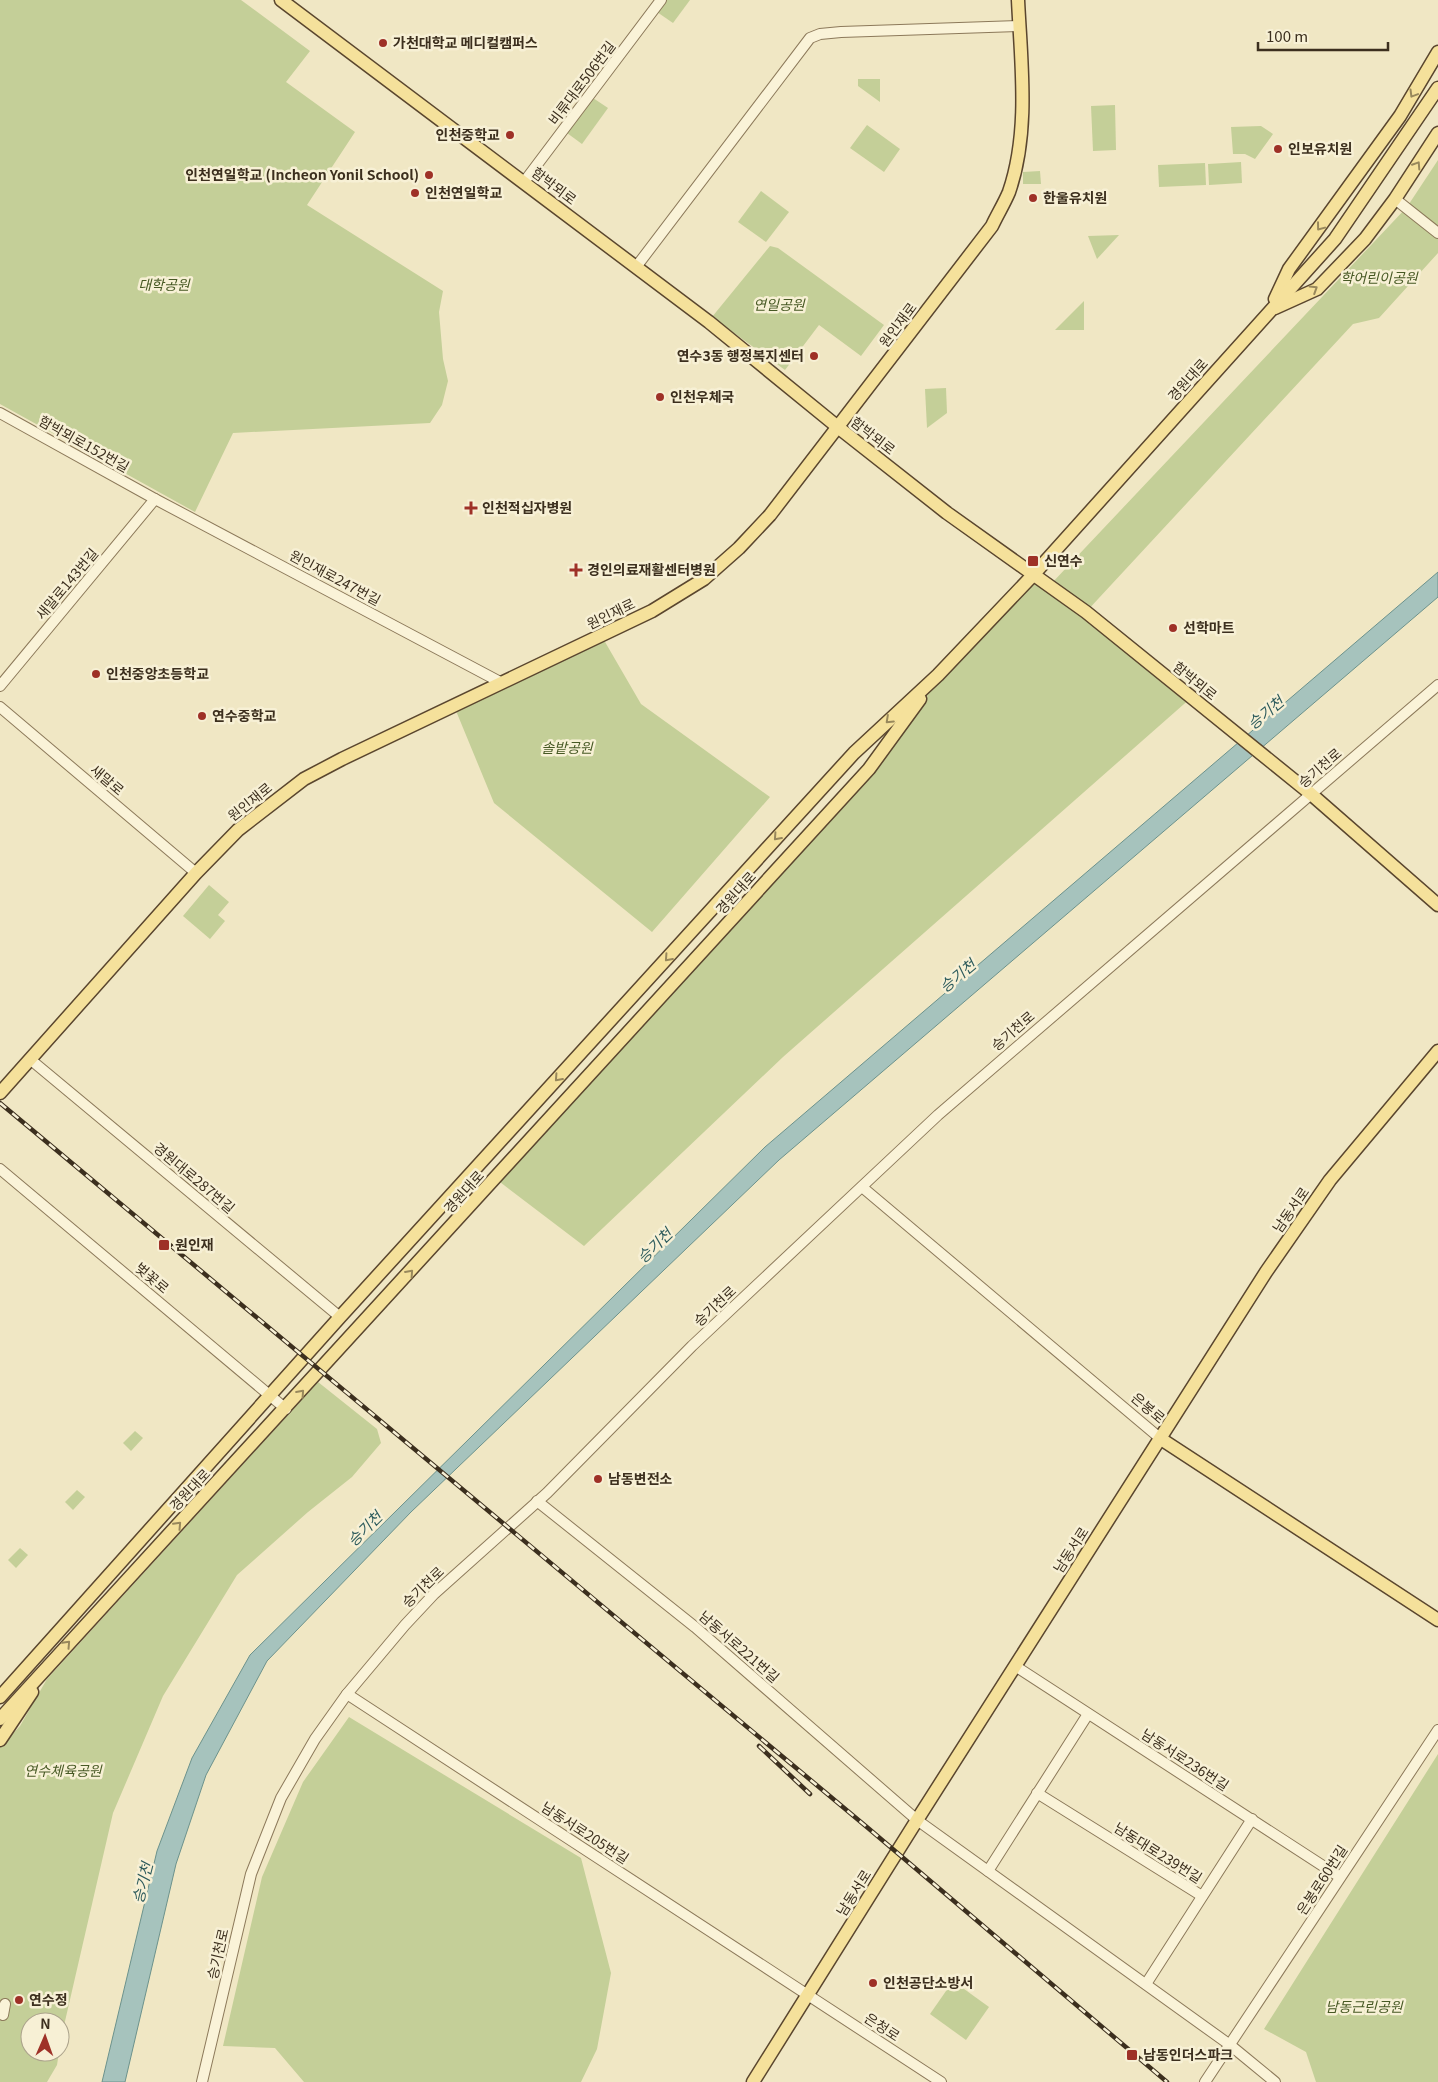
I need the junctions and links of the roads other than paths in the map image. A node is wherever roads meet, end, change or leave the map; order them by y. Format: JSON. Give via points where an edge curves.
{"nodes":[{"id":1,"x":281,"y":0,"type":"edge"},
{"id":2,"x":661,"y":0,"type":"edge"},
{"id":3,"x":1018,"y":0,"type":"edge"},
{"id":4,"x":1019,"y":26,"type":"junction"},
{"id":5,"x":1438,"y":52,"type":"edge"},
{"id":6,"x":1438,"y":88,"type":"edge"},
{"id":7,"x":1438,"y":133,"type":"edge"},
{"id":8,"x":524,"y":182,"type":"junction"},
{"id":9,"x":1395,"y":199,"type":"junction"},
{"id":10,"x":1438,"y":233,"type":"edge"},
{"id":11,"x":636,"y":267,"type":"junction"},
{"id":12,"x":1270,"y":310,"type":"junction"},
{"id":13,"x":0,"y":413,"type":"edge"},
{"id":14,"x":839,"y":428,"type":"junction"},
{"id":15,"x":155,"y":498,"type":"junction"},
{"id":16,"x":1034,"y":574,"type":"junction"},
{"id":17,"x":938,"y":675,"type":"junction"},
{"id":18,"x":502,"y":683,"type":"junction"},
{"id":19,"x":1438,"y":685,"type":"edge"},
{"id":20,"x":0,"y":686,"type":"edge"},
{"id":21,"x":0,"y":707,"type":"edge"},
{"id":22,"x":1311,"y":794,"type":"junction"},
{"id":23,"x":196,"y":873,"type":"junction"},
{"id":24,"x":1438,"y":905,"type":"edge"},
{"id":25,"x":1438,"y":1051,"type":"edge"},
{"id":26,"x":31,"y":1060,"type":"junction"},
{"id":27,"x":0,"y":1093,"type":"edge"},
{"id":28,"x":0,"y":1169,"type":"edge"},
{"id":29,"x":862,"y":1187,"type":"junction"},
{"id":30,"x":340,"y":1317,"type":"junction"},
{"id":31,"x":270,"y":1395,"type":"junction"},
{"id":32,"x":286,"y":1409,"type":"junction"},
{"id":33,"x":1161,"y":1439,"type":"junction"},
{"id":34,"x":538,"y":1501,"type":"junction"},
{"id":35,"x":1438,"y":1620,"type":"edge"},
{"id":36,"x":40,"y":1651,"type":"junction"},
{"id":37,"x":53,"y":1660,"type":"junction"},
{"id":38,"x":1015,"y":1666,"type":"junction"},
{"id":39,"x":0,"y":1683,"type":"edge"},
{"id":40,"x":347,"y":1694,"type":"junction"},
{"id":41,"x":0,"y":1697,"type":"edge"},
{"id":42,"x":1088,"y":1714,"type":"junction"},
{"id":43,"x":0,"y":1719,"type":"edge"},
{"id":44,"x":1438,"y":1730,"type":"edge"},
{"id":45,"x":0,"y":1740,"type":"edge"},
{"id":46,"x":1037,"y":1793,"type":"junction"},
{"id":47,"x":1252,"y":1819,"type":"junction"},
{"id":48,"x":917,"y":1820,"type":"junction"},
{"id":49,"x":988,"y":1870,"type":"junction"},
{"id":50,"x":1340,"y":1877,"type":"junction"},
{"id":51,"x":1202,"y":1896,"type":"junction"},
{"id":52,"x":1146,"y":1984,"type":"junction"},
{"id":53,"x":809,"y":1995,"type":"junction"},
{"id":54,"x":1230,"y":2045,"type":"junction"},
{"id":55,"x":202,"y":2082,"type":"edge"},
{"id":56,"x":753,"y":2082,"type":"edge"},
{"id":57,"x":941,"y":2082,"type":"edge"},
{"id":58,"x":1205,"y":2082,"type":"edge"},
{"id":59,"x":1275,"y":2082,"type":"edge"}],
"edges":[{"from":1,"to":8,"type":"main road","name":"함박뫼로"},
{"from":2,"to":8,"type":"street","name":"비류대로506번길"},
{"from":3,"to":4,"type":"main road","name":"원인재로"},
{"from":4,"to":11,"type":"street","via":[[841,32],[810,38]]},
{"from":4,"to":14,"type":"main road","name":"원인재로","via":[[1021,139],[1008,193],[992,226]]},
{"from":5,"to":12,"type":"main road","one_way":true,"via":[[1400,116],[1289,269]]},
{"from":6,"to":12,"type":"main road","name":"경원대로","via":[[1334,239]]},
{"from":9,"to":7,"type":"main road","one_way":true},
{"from":8,"to":11,"type":"main road","name":"함박뫼로"},
{"from":9,"to":10,"type":"street"},
{"from":12,"to":9,"type":"main road","one_way":true,"via":[[1317,289],[1365,239]]},
{"from":11,"to":14,"type":"main road","name":"함박뫼로"},
{"from":12,"to":16,"type":"main road","name":"경원대로"},
{"from":13,"to":15,"type":"street","name":"함박뫼로152번길"},
{"from":14,"to":16,"type":"main road","name":"함박뫼로","via":[[948,513]]},
{"from":14,"to":18,"type":"main road","name":"원인재로","via":[[770,515],[704,579],[652,611]]},
{"from":15,"to":18,"type":"street","name":"원인재로247번길"},
{"from":15,"to":20,"type":"street","name":"새말로143번길"},
{"from":16,"to":17,"type":"main road","name":"경원대로"},
{"from":16,"to":22,"type":"main road","name":"함박뫼로","via":[[1086,612]]},
{"from":17,"to":30,"type":"main road","name":"경원대로","one_way":true,"via":[[854,753]]},
{"from":32,"to":17,"type":"main road","name":"경원대로","one_way":true,"via":[[869,769]]},
{"from":18,"to":23,"type":"main road","name":"원인재로","via":[[304,780],[238,830]]},
{"from":19,"to":22,"type":"street","name":"승기천로"},
{"from":21,"to":23,"type":"street","name":"새말로"},
{"from":22,"to":24,"type":"main road","name":"함박뫼로"},
{"from":22,"to":29,"type":"street","name":"승기천로","via":[[1001,1060]]},
{"from":23,"to":26,"type":"main road","name":"원인재로"},
{"from":25,"to":33,"type":"main road","name":"남동서로","via":[[1330,1180],[1266,1272]]},
{"from":26,"to":27,"type":"main road","name":"원인재로"},
{"from":26,"to":30,"type":"street","name":"경원대로287번길"},
{"from":28,"to":31,"type":"street","name":"벚꽃로"},
{"from":29,"to":33,"type":"street","name":"은봉로"},
{"from":29,"to":34,"type":"street","name":"승기천로","via":[[692,1346]]},
{"from":30,"to":31,"type":"main road","name":"경원대로"},
{"from":31,"to":32,"type":"street","name":"벚꽃로"},
{"from":31,"to":36,"type":"main road","name":"경원대로"},
{"from":37,"to":32,"type":"main road","name":"경원대로","one_way":true},
{"from":33,"to":35,"type":"main road","name":"은봉로"},
{"from":33,"to":38,"type":"main road","name":"남동서로"},
{"from":34,"to":40,"type":"street","name":"승기천로","via":[[434,1594]]},
{"from":34,"to":48,"type":"street","name":"남동서로221번길","via":[[695,1627]]},
{"from":36,"to":39,"type":"main road"},
{"from":36,"to":41,"type":"main road","name":"경원대로"},
{"from":37,"to":43,"type":"main road","name":"경원대로"},
{"from":37,"to":45,"type":"main road"},
{"from":38,"to":42,"type":"street","name":"남동서로236번길"},
{"from":38,"to":48,"type":"main road","name":"남동서로"},
{"from":40,"to":53,"type":"street","name":"남동서로205번길"},
{"from":40,"to":55,"type":"street","name":"승기천로","via":[[315,1739],[281,1798],[251,1874]]},
{"from":42,"to":46,"type":"street"},
{"from":42,"to":47,"type":"street","name":"남동서로236번길"},
{"from":44,"to":50,"type":"street","name":"은봉로60번길"},
{"from":46,"to":49,"type":"street"},
{"from":46,"to":51,"type":"street","name":"남동대로239번길"},
{"from":47,"to":50,"type":"street","name":"남동서로236번길"},
{"from":47,"to":51,"type":"street"},
{"from":48,"to":49,"type":"street"},
{"from":48,"to":53,"type":"main road","name":"남동서로"},
{"from":49,"to":52,"type":"street"},
{"from":50,"to":54,"type":"street","name":"은봉로60번길"},
{"from":51,"to":52,"type":"street","name":"남동대로239번길"},
{"from":52,"to":54,"type":"street"},
{"from":53,"to":56,"type":"main road","name":"남동서로"},
{"from":53,"to":57,"type":"street","name":"은청로"},
{"from":54,"to":58,"type":"street","name":"은봉로60번길"},
{"from":54,"to":59,"type":"street"}]}
